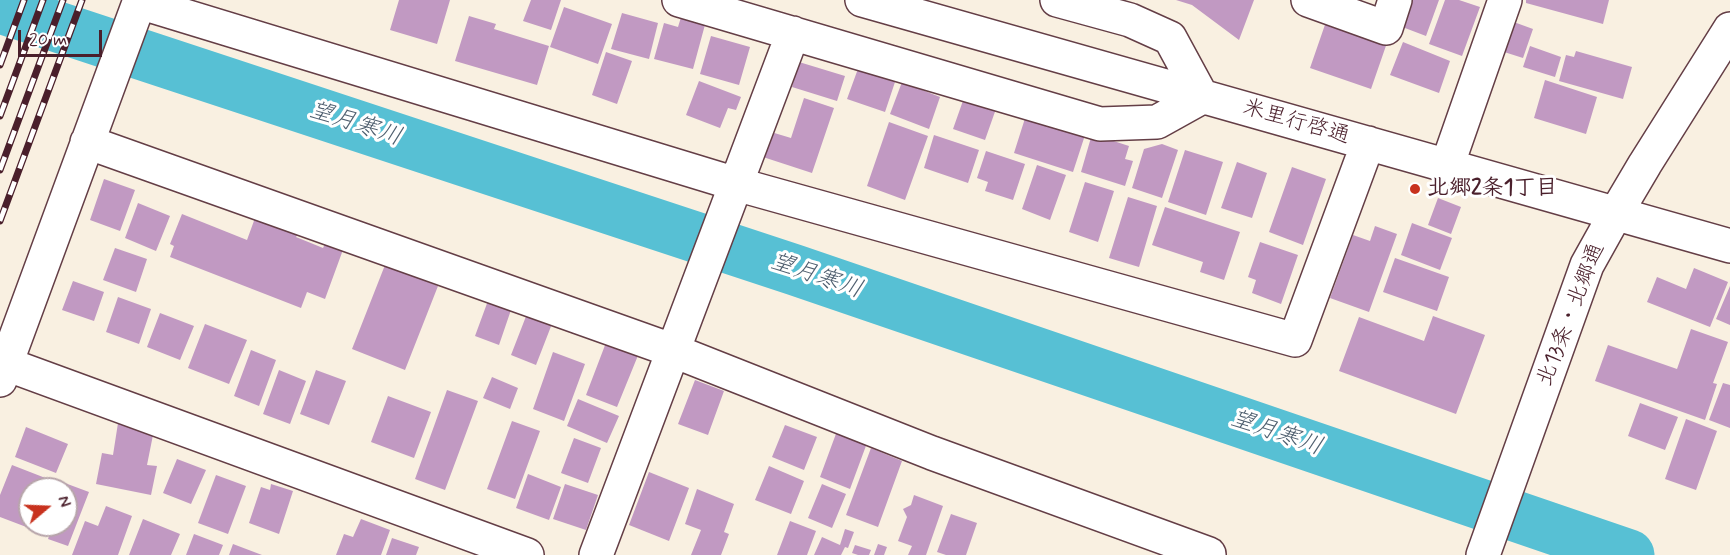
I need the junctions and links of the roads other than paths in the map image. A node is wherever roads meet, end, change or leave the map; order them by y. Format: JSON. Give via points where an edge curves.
{"nodes":[{"id":1,"x":679,"y":0,"type":"edge"},
{"id":2,"x":862,"y":0,"type":"edge"},
{"id":3,"x":1057,"y":0,"type":"edge"},
{"id":4,"x":1308,"y":0,"type":"edge"},
{"id":5,"x":1395,"y":0,"type":"edge"},
{"id":6,"x":1504,"y":0,"type":"edge"},
{"id":7,"x":140,"y":1,"type":"edge"},
{"id":8,"x":1730,"y":29,"type":"edge"},
{"id":9,"x":794,"y":33,"type":"junction"},
{"id":10,"x":1202,"y":96,"type":"junction"},
{"id":11,"x":87,"y":142,"type":"junction"},
{"id":12,"x":1368,"y":143,"type":"junction"},
{"id":13,"x":1447,"y":166,"type":"junction"},
{"id":14,"x":736,"y":184,"type":"junction"},
{"id":15,"x":1616,"y":213,"type":"junction"},
{"id":16,"x":1730,"y":246,"type":"edge"},
{"id":17,"x":674,"y":351,"type":"junction"},
{"id":18,"x":3,"y":372,"type":"edge"},
{"id":19,"x":527,"y":555,"type":"edge"},
{"id":20,"x":596,"y":555,"type":"edge"},
{"id":21,"x":1209,"y":555,"type":"edge"},
{"id":22,"x":1483,"y":555,"type":"edge"}],
"edges":[{"from":1,"to":9,"type":"street"},
{"from":2,"to":10,"type":"street","name":"米里行啓通"},
{"from":3,"to":10,"type":"street","via":[[1130,20],[1170,38]]},
{"from":4,"to":5,"type":"street","via":[[1386,28]]},
{"from":6,"to":13,"type":"street"},
{"from":7,"to":11,"type":"street"},
{"from":7,"to":14,"type":"street"},
{"from":8,"to":15,"type":"street","name":"北13条・北郷通"},
{"from":9,"to":10,"type":"street","via":[[1100,124],[1156,122]]},
{"from":9,"to":14,"type":"street"},
{"from":10,"to":12,"type":"street","name":"米里行啓通"},
{"from":11,"to":17,"type":"street"},
{"from":11,"to":18,"type":"street"},
{"from":12,"to":13,"type":"street","name":"米里行啓通"},
{"from":12,"to":14,"type":"street","via":[[1295,340]]},
{"from":13,"to":15,"type":"street","name":"米里行啓通"},
{"from":14,"to":17,"type":"street"},
{"from":15,"to":16,"type":"street","name":"米里行啓通"},
{"from":15,"to":22,"type":"street","name":"北13条・北郷通","via":[[1587,265]]},
{"from":17,"to":20,"type":"street"},
{"from":17,"to":21,"type":"street","via":[[932,453]]},
{"from":18,"to":19,"type":"street"}]}
